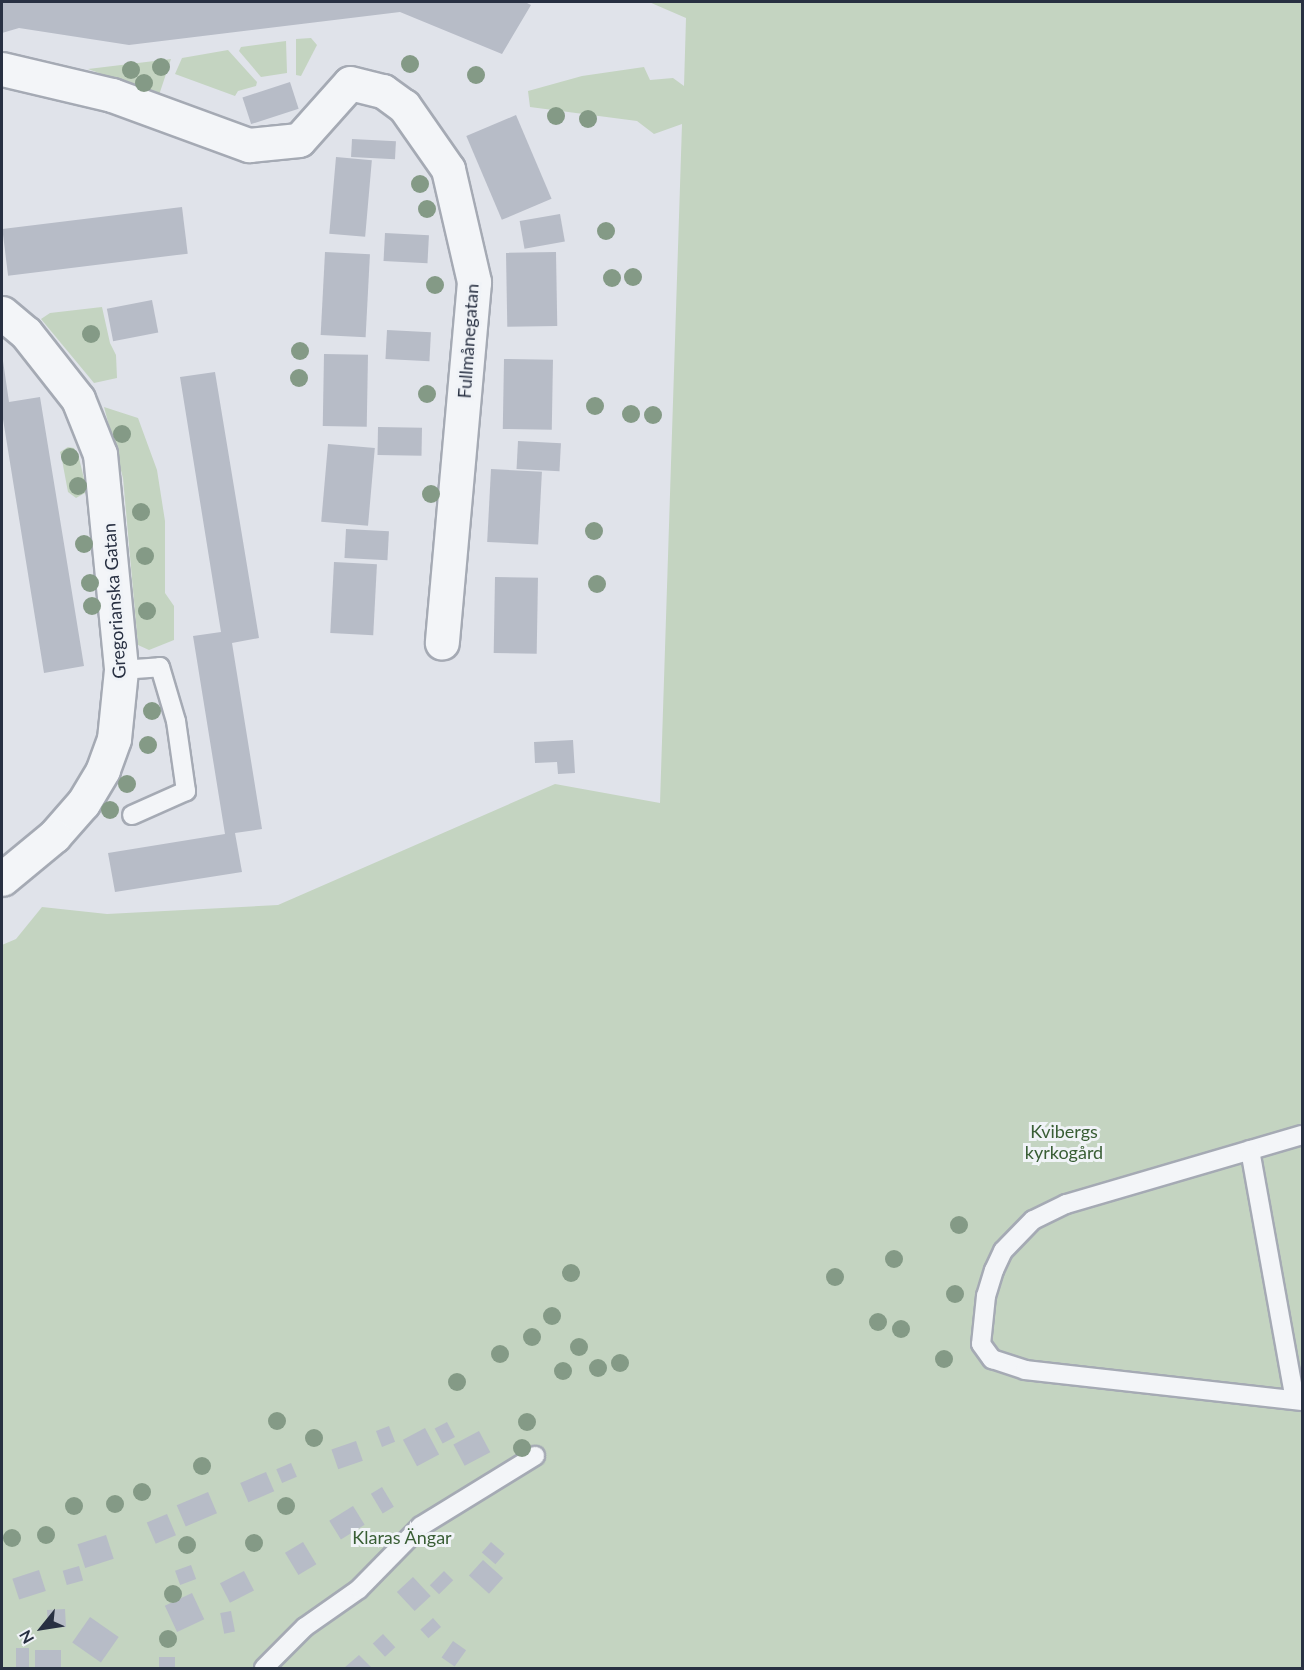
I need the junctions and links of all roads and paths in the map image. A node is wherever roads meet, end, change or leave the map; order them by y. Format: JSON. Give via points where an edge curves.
{"nodes":[{"id":1,"x":2,"y":69,"type":"edge"},
{"id":2,"x":2,"y":313,"type":"edge"},
{"id":3,"x":442,"y":643,"type":"dead end"},
{"id":4,"x":121,"y":670,"type":"junction"},
{"id":5,"x":132,"y":815,"type":"dead end"},
{"id":6,"x":2,"y":879,"type":"edge"},
{"id":7,"x":1302,"y":1135,"type":"edge"},
{"id":8,"x":1250,"y":1150,"type":"junction"},
{"id":9,"x":1299,"y":1400,"type":"edge"},
{"id":10,"x":535,"y":1456,"type":"dead end"},
{"id":11,"x":264,"y":1668,"type":"edge"}],
"edges":[{"from":1,"to":3,"type":"street","name":"Fullmånegatan","via":[[111,95],[249,145],[299,140],[350,83],[383,91],[404,106],[448,169],[474,282]]},
{"from":2,"to":4,"type":"street","name":"Gregorianska Gatan","via":[[26,333],[78,399],[100,454]]},
{"from":4,"to":5,"type":"lane","via":[[160,667],[176,721],[186,791]]},
{"from":4,"to":6,"type":"street","name":"Gregorianska Gatan","via":[[114,739],[103,770],[83,802],[54,836]]},
{"from":7,"to":8,"type":"lane"},
{"from":8,"to":9,"type":"lane"},
{"from":8,"to":9,"type":"lane","via":[[1066,1204],[1033,1220],[1004,1251],[994,1270],[986,1296],[981,1344],[992,1359],[1025,1370]]},
{"from":10,"to":11,"type":"lane","via":[[421,1526],[359,1589],[305,1627]]}]}
